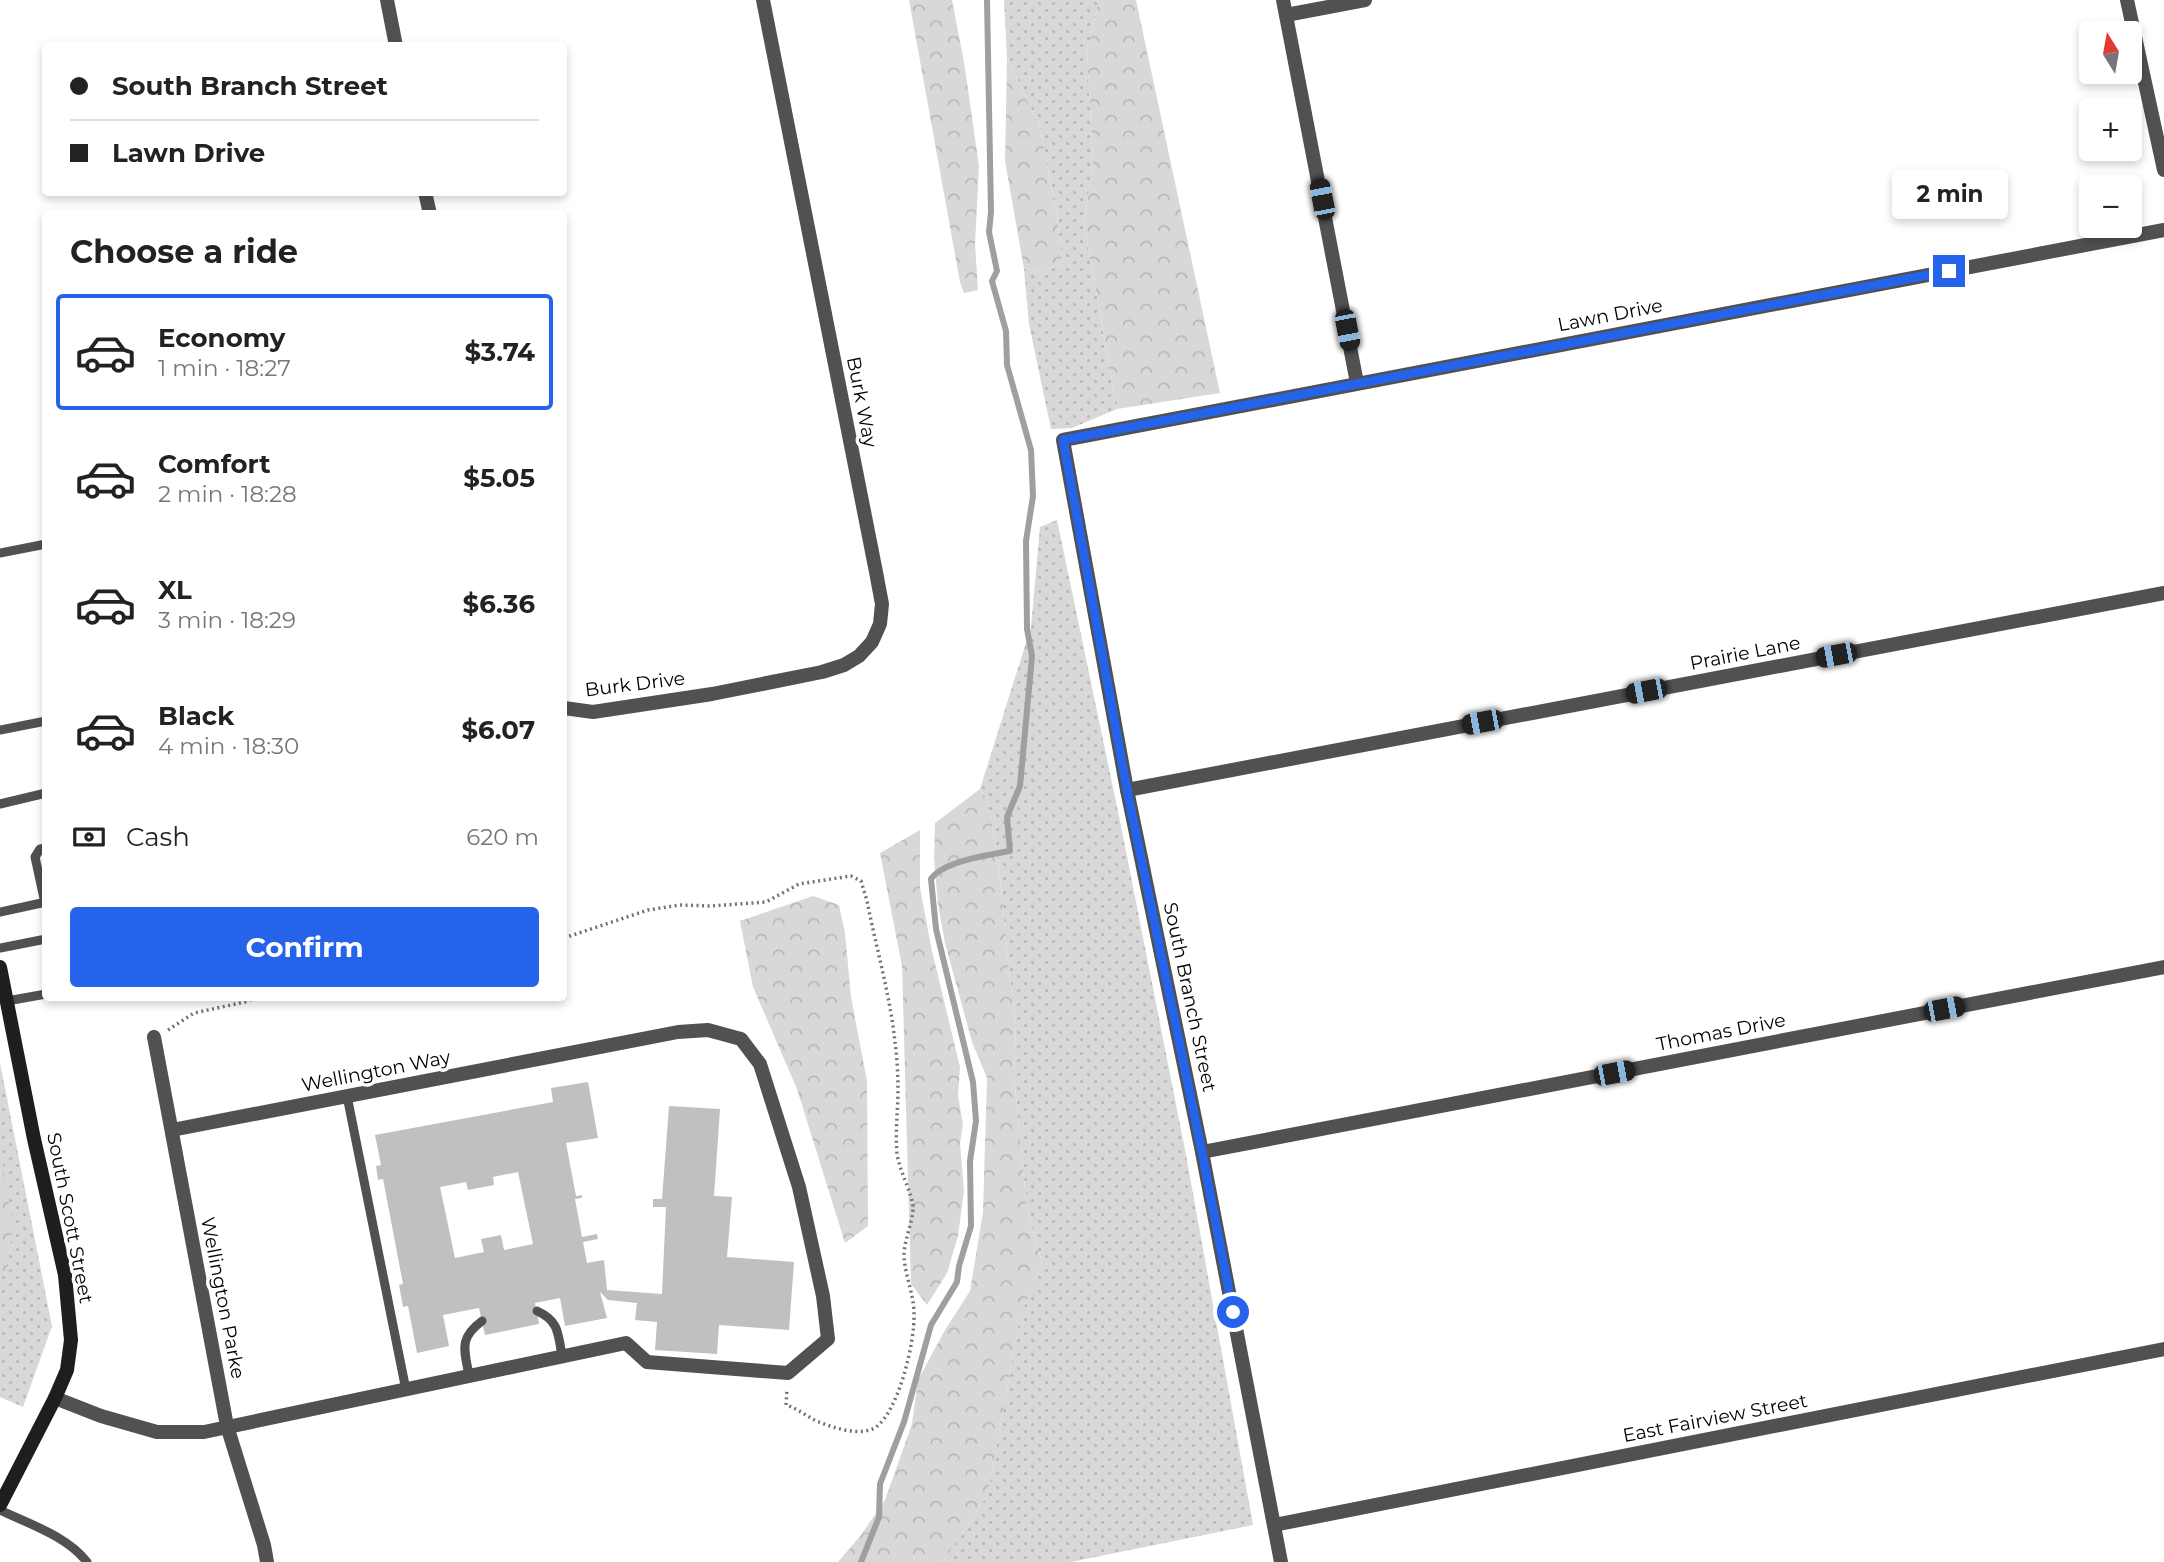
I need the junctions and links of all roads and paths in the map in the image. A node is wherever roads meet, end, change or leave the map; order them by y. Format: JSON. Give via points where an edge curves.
{"nodes":[{"id":1,"x":387,"y":0,"type":"edge"},
{"id":2,"x":763,"y":0,"type":"edge"},
{"id":3,"x":1283,"y":0,"type":"edge"},
{"id":4,"x":1365,"y":0,"type":"edge"},
{"id":5,"x":2127,"y":0,"type":"edge"},
{"id":6,"x":1286,"y":15,"type":"junction"},
{"id":7,"x":395,"y":42,"type":"edge"},
{"id":8,"x":2164,"y":170,"type":"edge"},
{"id":9,"x":2164,"y":230,"type":"edge"},
{"id":10,"x":1357,"y":383,"type":"junction"},
{"id":11,"x":1063,"y":440,"type":"joint"},
{"id":12,"x":42,"y":545,"type":"edge"},
{"id":13,"x":0,"y":553,"type":"edge"},
{"id":14,"x":2164,"y":593,"type":"edge"},
{"id":15,"x":712,"y":694,"type":"joint"},
{"id":16,"x":567,"y":708,"type":"edge"},
{"id":17,"x":42,"y":722,"type":"edge"},
{"id":18,"x":0,"y":730,"type":"edge"},
{"id":19,"x":1127,"y":790,"type":"junction"},
{"id":20,"x":42,"y":794,"type":"edge"},
{"id":21,"x":0,"y":804,"type":"edge"},
{"id":22,"x":42,"y":849,"type":"edge"},
{"id":23,"x":42,"y":889,"type":"edge"},
{"id":24,"x":42,"y":904,"type":"edge"},
{"id":25,"x":0,"y":912,"type":"edge"},
{"id":26,"x":567,"y":937,"type":"edge"},
{"id":27,"x":42,"y":940,"type":"edge"},
{"id":28,"x":0,"y":948,"type":"edge"},
{"id":29,"x":0,"y":967,"type":"edge"},
{"id":30,"x":2164,"y":967,"type":"edge"},
{"id":31,"x":42,"y":995,"type":"edge"},
{"id":32,"x":7,"y":1001,"type":"junction"},
{"id":33,"x":248,"y":1001,"type":"edge"},
{"id":34,"x":154,"y":1037,"type":"joint"},
{"id":35,"x":347,"y":1096,"type":"junction"},
{"id":36,"x":172,"y":1130,"type":"junction"},
{"id":37,"x":1202,"y":1152,"type":"junction"},
{"id":38,"x":537,"y":1311,"type":"dead end"},
{"id":39,"x":482,"y":1321,"type":"dead end"},
{"id":40,"x":2164,"y":1349,"type":"edge"},
{"id":41,"x":562,"y":1356,"type":"junction"},
{"id":42,"x":788,"y":1373,"type":"junction"},
{"id":43,"x":469,"y":1375,"type":"junction"},
{"id":44,"x":406,"y":1390,"type":"junction"},
{"id":45,"x":55,"y":1398,"type":"junction"},
{"id":46,"x":228,"y":1426,"type":"junction"},
{"id":47,"x":0,"y":1508,"type":"edge"},
{"id":48,"x":1274,"y":1525,"type":"junction"},
{"id":49,"x":87,"y":1562,"type":"edge"},
{"id":50,"x":267,"y":1562,"type":"edge"},
{"id":51,"x":1281,"y":1562,"type":"edge"}],
"edges":[{"from":1,"to":7,"type":"street"},
{"from":2,"to":15,"type":"street","name":"Burk Way","via":[[882,604],[872,642],[844,665]]},
{"from":3,"to":6,"type":"street"},
{"from":4,"to":6,"type":"street"},
{"from":5,"to":8,"type":"street"},
{"from":6,"to":10,"type":"street"},
{"from":9,"to":10,"type":"street","name":"Lawn Drive"},
{"from":10,"to":11,"type":"street","name":"Lawn Drive"},
{"from":11,"to":19,"type":"street","name":"South Branch Street"},
{"from":12,"to":13,"type":"lane"},
{"from":14,"to":19,"type":"street","name":"Prairie Lane"},
{"from":15,"to":16,"type":"street","name":"Burk Drive","via":[[593,712]]},
{"from":17,"to":18,"type":"lane"},
{"from":19,"to":37,"type":"street","name":"South Branch Street"},
{"from":20,"to":21,"type":"lane"},
{"from":22,"to":23,"type":"lane","via":[[35,856]]},
{"from":24,"to":25,"type":"lane"},
{"from":26,"to":42,"type":"path","via":[[648,910],[766,902],[799,884],[851,876],[861,881],[895,1041],[897,1154],[913,1209],[904,1256],[913,1293],[913,1332],[897,1395],[888,1415],[873,1429],[850,1431],[786,1405]]},
{"from":27,"to":28,"type":"lane"},
{"from":29,"to":32,"type":"street","name":"South Scott Street"},
{"from":30,"to":37,"type":"street","name":"Thomas Drive"},
{"from":31,"to":32,"type":"lane"},
{"from":32,"to":45,"type":"street","name":"South Scott Street","via":[[71,1321],[67,1370]]},
{"from":33,"to":34,"type":"path","via":[[194,1013]]},
{"from":34,"to":36,"type":"street","name":"Wellington Parke"},
{"from":35,"to":36,"type":"street","name":"Wellington Way"},
{"from":35,"to":42,"type":"street","name":"Wellington Way","via":[[678,1032],[708,1030],[741,1039],[760,1064],[799,1187],[823,1296],[828,1339]]},
{"from":35,"to":44,"type":"lane"},
{"from":36,"to":46,"type":"street","name":"Wellington Parke"},
{"from":37,"to":48,"type":"street","name":"South Branch Street"},
{"from":38,"to":41,"type":"lane","via":[[556,1325]]},
{"from":39,"to":43,"type":"lane","via":[[469,1331],[463,1347]]},
{"from":40,"to":48,"type":"street","name":"East Fairview Street"},
{"from":41,"to":42,"type":"street","via":[[626,1343],[647,1363]]},
{"from":41,"to":43,"type":"street"},
{"from":43,"to":44,"type":"street"},
{"from":44,"to":46,"type":"street"},
{"from":45,"to":46,"type":"street","via":[[156,1432],[204,1432]]},
{"from":45,"to":47,"type":"street","name":"South Scott Street"},
{"from":46,"to":50,"type":"street","name":"Wellington Parke"},
{"from":47,"to":49,"type":"lane","via":[[65,1542]]},
{"from":48,"to":51,"type":"street","name":"South Branch Street"}]}
